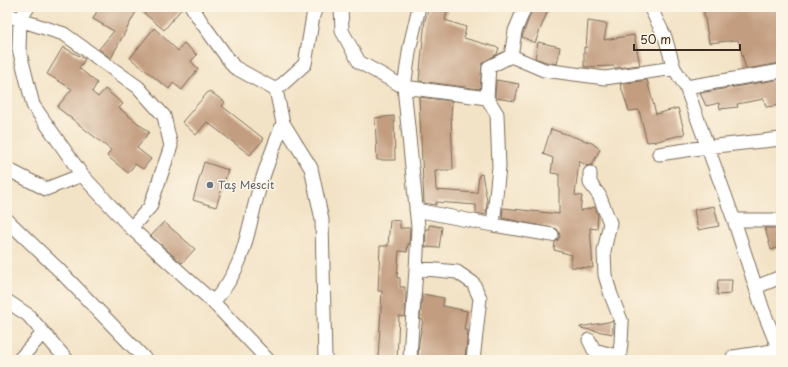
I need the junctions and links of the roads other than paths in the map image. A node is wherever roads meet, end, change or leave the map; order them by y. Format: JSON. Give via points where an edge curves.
{"nodes":[{"id":1,"x":28,"y":7,"type":"edge"},
{"id":2,"x":192,"y":7,"type":"edge"},
{"id":3,"x":316,"y":7,"type":"edge"},
{"id":4,"x":341,"y":7,"type":"edge"},
{"id":5,"x":419,"y":7,"type":"edge"},
{"id":6,"x":525,"y":7,"type":"edge"},
{"id":7,"x":650,"y":7,"type":"edge"},
{"id":8,"x":7,"y":14,"type":"edge"},
{"id":9,"x":20,"y":20,"type":"junction"},
{"id":10,"x":511,"y":56,"type":"junction"},
{"id":11,"x":674,"y":68,"type":"junction"},
{"id":12,"x":781,"y":71,"type":"edge"},
{"id":13,"x":686,"y":86,"type":"junction"},
{"id":14,"x":404,"y":87,"type":"junction"},
{"id":15,"x":276,"y":90,"type":"junction"},
{"id":16,"x":487,"y":98,"type":"junction"},
{"id":17,"x":282,"y":123,"type":"junction"},
{"id":18,"x":781,"y":139,"type":"edge"},
{"id":19,"x":707,"y":147,"type":"junction"},
{"id":20,"x":659,"y":154,"type":"dead end"},
{"id":21,"x":7,"y":169,"type":"edge"},
{"id":22,"x":590,"y":173,"type":"dead end"},
{"id":23,"x":82,"y":175,"type":"junction"},
{"id":24,"x":416,"y":210,"type":"junction"},
{"id":25,"x":7,"y":220,"type":"edge"},
{"id":26,"x":734,"y":220,"type":"junction"},
{"id":27,"x":781,"y":220,"type":"edge"},
{"id":28,"x":494,"y":225,"type":"junction"},
{"id":29,"x":131,"y":228,"type":"junction"},
{"id":30,"x":552,"y":235,"type":"dead end"},
{"id":31,"x":416,"y":268,"type":"junction"},
{"id":32,"x":781,"y":277,"type":"edge"},
{"id":33,"x":756,"y":287,"type":"junction"},
{"id":34,"x":7,"y":300,"type":"edge"},
{"id":35,"x":213,"y":302,"type":"junction"},
{"id":36,"x":43,"y":333,"type":"junction"},
{"id":37,"x":589,"y":340,"type":"dead end"},
{"id":38,"x":619,"y":358,"type":"edge"},
{"id":39,"x":20,"y":360,"type":"edge"},
{"id":40,"x":67,"y":360,"type":"edge"},
{"id":41,"x":146,"y":360,"type":"edge"},
{"id":42,"x":268,"y":360,"type":"edge"},
{"id":43,"x":325,"y":360,"type":"edge"},
{"id":44,"x":410,"y":360,"type":"edge"},
{"id":45,"x":473,"y":360,"type":"edge"},
{"id":46,"x":732,"y":360,"type":"edge"}],
"edges":[{"from":1,"to":9,"type":"street"},
{"from":2,"to":15,"type":"street","via":[[234,67]]},
{"from":3,"to":15,"type":"street","via":[[305,64]]},
{"from":4,"to":14,"type":"street","via":[[342,31],[359,62]]},
{"from":5,"to":14,"type":"street"},
{"from":6,"to":10,"type":"street","via":[[515,31]]},
{"from":7,"to":11,"type":"street","via":[[665,37]]},
{"from":8,"to":9,"type":"street"},
{"from":9,"to":23,"type":"street","via":[[19,49],[33,105]]},
{"from":9,"to":29,"type":"street","via":[[64,34],[138,86],[164,116],[171,146],[150,207]]},
{"from":10,"to":11,"type":"street","via":[[544,70],[605,78]]},
{"from":10,"to":16,"type":"street","via":[[489,67]]},
{"from":11,"to":13,"type":"street"},
{"from":12,"to":13,"type":"street"},
{"from":13,"to":19,"type":"street"},
{"from":14,"to":16,"type":"street"},
{"from":14,"to":24,"type":"street"},
{"from":15,"to":17,"type":"street"},
{"from":16,"to":28,"type":"street","via":[[498,114],[499,168]]},
{"from":17,"to":35,"type":"street","via":[[258,193],[249,234],[239,263],[224,290]]},
{"from":17,"to":43,"type":"street","via":[[311,168],[322,220]]},
{"from":18,"to":19,"type":"street"},
{"from":19,"to":20,"type":"street"},
{"from":19,"to":26,"type":"street"},
{"from":21,"to":23,"type":"street","via":[[46,188]]},
{"from":22,"to":38,"type":"street","via":[[590,183],[600,195],[610,222],[604,251],[605,275],[622,323]]},
{"from":23,"to":29,"type":"street"},
{"from":24,"to":28,"type":"street"},
{"from":24,"to":31,"type":"street"},
{"from":25,"to":41,"type":"street"},
{"from":26,"to":27,"type":"street"},
{"from":26,"to":33,"type":"street"},
{"from":28,"to":30,"type":"street"},
{"from":29,"to":35,"type":"street"},
{"from":31,"to":44,"type":"street"},
{"from":31,"to":45,"type":"street","via":[[457,272],[473,283],[480,298]]},
{"from":32,"to":33,"type":"street"},
{"from":33,"to":46,"type":"street","via":[[779,350],[733,357]]},
{"from":34,"to":36,"type":"street","via":[[28,315]]},
{"from":35,"to":42,"type":"street"},
{"from":36,"to":39,"type":"street"},
{"from":36,"to":40,"type":"street"},
{"from":37,"to":38,"type":"street","via":[[594,350]]}]}
